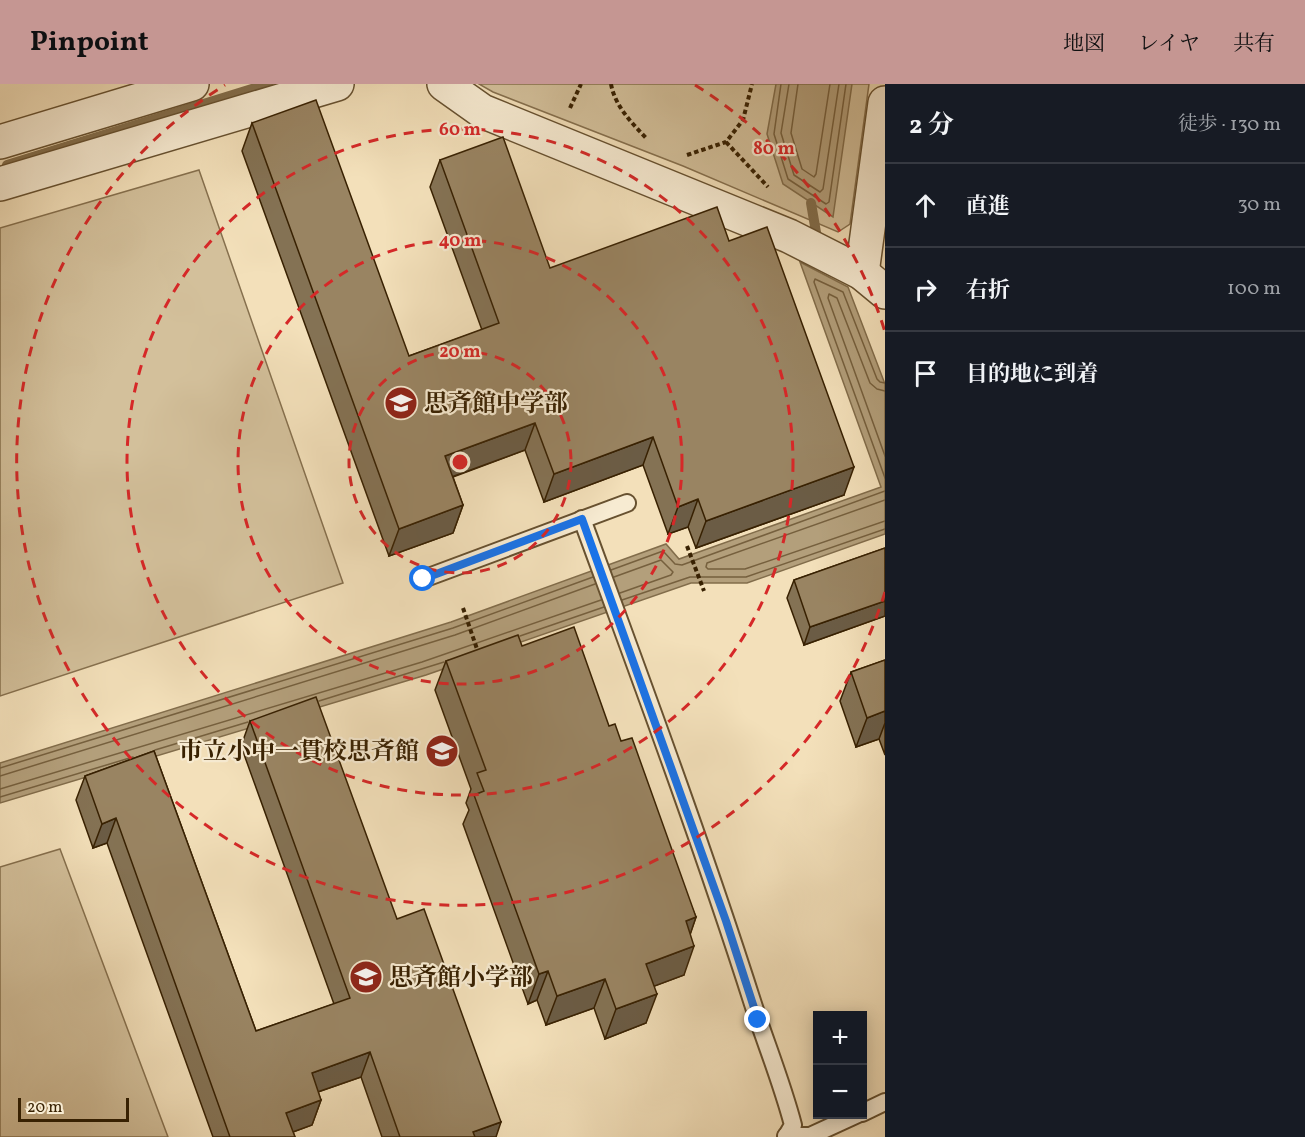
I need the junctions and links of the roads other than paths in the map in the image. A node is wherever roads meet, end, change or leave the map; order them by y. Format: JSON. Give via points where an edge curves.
{"nodes":[{"id":1,"x":192,"y":84,"type":"edge"},
{"id":2,"x":337,"y":84,"type":"edge"},
{"id":3,"x":444,"y":84,"type":"edge"},
{"id":4,"x":885,"y":103,"type":"edge"},
{"id":5,"x":0,"y":142,"type":"edge"},
{"id":6,"x":0,"y":184,"type":"edge"},
{"id":7,"x":864,"y":277,"type":"edge"},
{"id":8,"x":627,"y":503,"type":"dead end"},
{"id":9,"x":582,"y":519,"type":"junction"},
{"id":10,"x":423,"y":579,"type":"dead end"},
{"id":11,"x":885,"y":1102,"type":"edge"},
{"id":12,"x":867,"y":1111,"type":"edge"},
{"id":13,"x":849,"y":1119,"type":"edge"},
{"id":14,"x":786,"y":1136,"type":"edge"}],
"edges":[{"from":1,"to":5,"type":"street"},
{"from":2,"to":6,"type":"street"},
{"from":3,"to":7,"type":"street","via":[[482,111],[789,236]]},
{"from":4,"to":7,"type":"street"},
{"from":8,"to":9,"type":"lane"},
{"from":9,"to":10,"type":"lane"},
{"from":9,"to":14,"type":"lane","via":[[782,1086],[793,1125]]},
{"from":11,"to":12,"type":"lane"},
{"from":13,"to":14,"type":"lane","via":[[810,1136]]}]}
